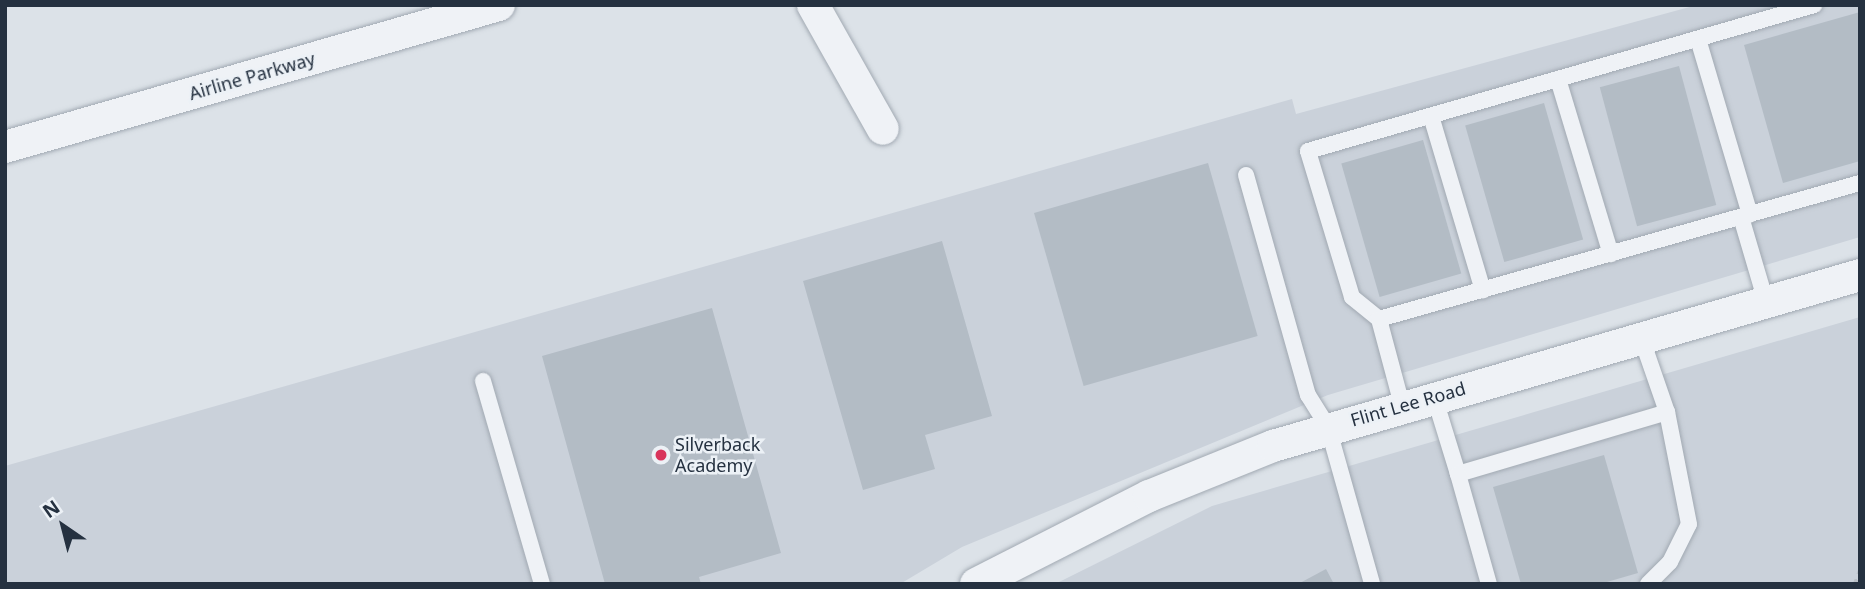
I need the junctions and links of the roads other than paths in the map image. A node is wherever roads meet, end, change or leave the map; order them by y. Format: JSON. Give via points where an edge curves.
{"nodes":[{"id":1,"x":499,"y":5,"type":"edge"},
{"id":2,"x":813,"y":5,"type":"edge"},
{"id":3,"x":1814,"y":5,"type":"edge"},
{"id":4,"x":1698,"y":39,"type":"junction"},
{"id":5,"x":1558,"y":79,"type":"junction"},
{"id":6,"x":1431,"y":116,"type":"junction"},
{"id":7,"x":883,"y":129,"type":"dead end"},
{"id":8,"x":5,"y":147,"type":"edge"},
{"id":9,"x":1245,"y":175,"type":"dead end"},
{"id":10,"x":1860,"y":183,"type":"edge"},
{"id":11,"x":1746,"y":216,"type":"junction"},
{"id":12,"x":1611,"y":254,"type":"junction"},
{"id":13,"x":1860,"y":275,"type":"edge"},
{"id":14,"x":1483,"y":290,"type":"junction"},
{"id":15,"x":1766,"y":302,"type":"junction"},
{"id":16,"x":1379,"y":319,"type":"junction"},
{"id":17,"x":1641,"y":337,"type":"junction"},
{"id":18,"x":483,"y":381,"type":"dead end"},
{"id":19,"x":1434,"y":396,"type":"junction"},
{"id":20,"x":1402,"y":405,"type":"junction"},
{"id":21,"x":1667,"y":412,"type":"junction"},
{"id":22,"x":1328,"y":427,"type":"junction"},
{"id":23,"x":1458,"y":474,"type":"junction"},
{"id":24,"x":542,"y":584,"type":"edge"},
{"id":25,"x":976,"y":584,"type":"edge"},
{"id":26,"x":1372,"y":584,"type":"edge"},
{"id":27,"x":1489,"y":584,"type":"edge"},
{"id":28,"x":1648,"y":584,"type":"edge"}],
"edges":[{"from":1,"to":8,"type":"street","name":"Airline Parkway"},
{"from":2,"to":7,"type":"street"},
{"from":3,"to":4,"type":"lane"},
{"from":4,"to":5,"type":"lane"},
{"from":4,"to":11,"type":"lane"},
{"from":5,"to":6,"type":"lane"},
{"from":5,"to":12,"type":"lane"},
{"from":6,"to":14,"type":"lane"},
{"from":6,"to":16,"type":"lane","via":[[1308,151],[1352,297]]},
{"from":9,"to":22,"type":"lane","via":[[1308,395]]},
{"from":10,"to":11,"type":"lane"},
{"from":11,"to":12,"type":"lane"},
{"from":11,"to":15,"type":"lane"},
{"from":12,"to":14,"type":"lane"},
{"from":13,"to":15,"type":"street","name":"Flint Lee Road"},
{"from":14,"to":16,"type":"lane"},
{"from":15,"to":17,"type":"street","name":"Flint Lee Road"},
{"from":16,"to":20,"type":"lane"},
{"from":17,"to":19,"type":"street","name":"Flint Lee Road"},
{"from":17,"to":21,"type":"lane"},
{"from":18,"to":24,"type":"lane"},
{"from":19,"to":20,"type":"street","name":"Flint Lee Road"},
{"from":19,"to":23,"type":"lane"},
{"from":20,"to":22,"type":"street","name":"Flint Lee Road"},
{"from":21,"to":23,"type":"lane"},
{"from":21,"to":28,"type":"lane","via":[[1689,524],[1670,562]]},
{"from":22,"to":25,"type":"street","name":"Flint Lee Road","via":[[1149,496]]},
{"from":22,"to":26,"type":"lane"},
{"from":23,"to":27,"type":"lane"}]}
